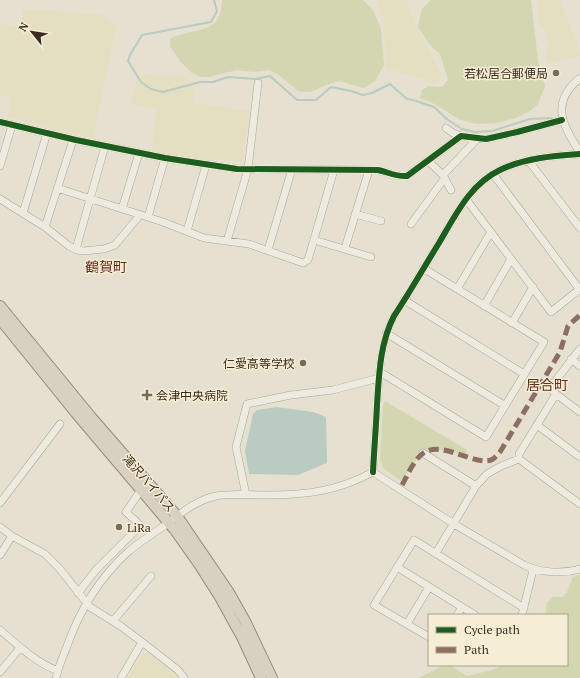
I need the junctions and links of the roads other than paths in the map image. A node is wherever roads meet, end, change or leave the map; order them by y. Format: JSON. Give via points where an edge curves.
{"nodes":[{"id":1,"x":580,"y":78,"type":"edge"},
{"id":2,"x":258,"y":83,"type":"dead end"},
{"id":3,"x":562,"y":120,"type":"junction"},
{"id":4,"x":0,"y":122,"type":"edge"},
{"id":5,"x":12,"y":125,"type":"junction"},
{"id":6,"x":446,"y":128,"type":"dead end"},
{"id":7,"x":47,"y":133,"type":"junction"},
{"id":8,"x":461,"y":136,"type":"junction"},
{"id":9,"x":478,"y":138,"type":"junction"},
{"id":10,"x":73,"y":140,"type":"junction"},
{"id":11,"x":105,"y":146,"type":"junction"},
{"id":12,"x":138,"y":153,"type":"junction"},
{"id":13,"x":580,"y":153,"type":"edge"},
{"id":14,"x":165,"y":158,"type":"junction"},
{"id":15,"x":528,"y":160,"type":"junction"},
{"id":16,"x":428,"y":161,"type":"junction"},
{"id":17,"x":206,"y":165,"type":"junction"},
{"id":18,"x":0,"y":166,"type":"edge"},
{"id":19,"x":248,"y":169,"type":"junction"},
{"id":20,"x":292,"y":169,"type":"junction"},
{"id":21,"x":334,"y":170,"type":"junction"},
{"id":22,"x":368,"y":170,"type":"junction"},
{"id":23,"x":493,"y":174,"type":"junction"},
{"id":24,"x":444,"y":177,"type":"junction"},
{"id":25,"x":57,"y":188,"type":"junction"},
{"id":26,"x":451,"y":190,"type":"dead end"},
{"id":27,"x":0,"y":199,"type":"edge"},
{"id":28,"x":90,"y":199,"type":"junction"},
{"id":29,"x":466,"y":199,"type":"junction"},
{"id":30,"x":122,"y":209,"type":"junction"},
{"id":31,"x":23,"y":213,"type":"junction"},
{"id":32,"x":356,"y":214,"type":"junction"},
{"id":33,"x":140,"y":215,"type":"junction"},
{"id":34,"x":148,"y":217,"type":"junction"},
{"id":35,"x":381,"y":221,"type":"dead end"},
{"id":36,"x":411,"y":224,"type":"dead end"},
{"id":37,"x":45,"y":227,"type":"junction"},
{"id":38,"x":580,"y":228,"type":"edge"},
{"id":39,"x":187,"y":231,"type":"junction"},
{"id":40,"x":491,"y":232,"type":"junction"},
{"id":41,"x":314,"y":240,"type":"junction"},
{"id":42,"x":227,"y":241,"type":"junction"},
{"id":43,"x":345,"y":248,"type":"junction"},
{"id":44,"x":76,"y":249,"type":"junction"},
{"id":45,"x":268,"y":250,"type":"junction"},
{"id":46,"x":371,"y":257,"type":"dead end"},
{"id":47,"x":511,"y":259,"type":"junction"},
{"id":48,"x":423,"y":268,"type":"junction"},
{"id":49,"x":533,"y":287,"type":"junction"},
{"id":50,"x":457,"y":289,"type":"junction"},
{"id":51,"x":580,"y":289,"type":"edge"},
{"id":52,"x":404,"y":300,"type":"junction"},
{"id":53,"x":0,"y":306,"type":"edge"},
{"id":54,"x":484,"y":306,"type":"junction"},
{"id":55,"x":0,"y":319,"type":"edge"},
{"id":56,"x":512,"y":323,"type":"junction"},
{"id":57,"x":386,"y":334,"type":"junction"},
{"id":58,"x":580,"y":349,"type":"edge"},
{"id":59,"x":571,"y":359,"type":"junction"},
{"id":60,"x":580,"y":366,"type":"edge"},
{"id":61,"x":524,"y":374,"type":"junction"},
{"id":62,"x":379,"y":375,"type":"junction"},
{"id":63,"x":556,"y":394,"type":"junction"},
{"id":64,"x":504,"y":405,"type":"junction"},
{"id":65,"x":580,"y":412,"type":"edge"},
{"id":66,"x":60,"y":424,"type":"dead end"},
{"id":67,"x":537,"y":425,"type":"junction"},
{"id":68,"x":423,"y":453,"type":"dead end"},
{"id":69,"x":580,"y":457,"type":"edge"},
{"id":70,"x":519,"y":460,"type":"junction"},
{"id":71,"x":373,"y":472,"type":"junction"},
{"id":72,"x":476,"y":486,"type":"junction"},
{"id":73,"x":141,"y":490,"type":"junction"},
{"id":74,"x":246,"y":495,"type":"junction"},
{"id":75,"x":0,"y":503,"type":"edge"},
{"id":76,"x":580,"y":504,"type":"edge"},
{"id":77,"x":173,"y":519,"type":"junction"},
{"id":78,"x":454,"y":524,"type":"junction"},
{"id":79,"x":0,"y":527,"type":"edge"},
{"id":80,"x":12,"y":536,"type":"junction"},
{"id":81,"x":436,"y":553,"type":"junction"},
{"id":82,"x":0,"y":555,"type":"edge"},
{"id":83,"x":397,"y":567,"type":"junction"},
{"id":84,"x":580,"y":568,"type":"edge"},
{"id":85,"x":533,"y":570,"type":"junction"},
{"id":86,"x":151,"y":576,"type":"dead end"},
{"id":87,"x":429,"y":587,"type":"junction"},
{"id":88,"x":78,"y":593,"type":"junction"},
{"id":89,"x":86,"y":603,"type":"junction"},
{"id":90,"x":462,"y":607,"type":"junction"},
{"id":91,"x":523,"y":611,"type":"edge"},
{"id":92,"x":458,"y":614,"type":"edge"},
{"id":93,"x":473,"y":614,"type":"edge"},
{"id":94,"x":113,"y":621,"type":"junction"},
{"id":95,"x":407,"y":624,"type":"junction"},
{"id":96,"x":0,"y":630,"type":"edge"},
{"id":97,"x":428,"y":636,"type":"edge"},
{"id":98,"x":142,"y":642,"type":"junction"},
{"id":99,"x":20,"y":648,"type":"junction"},
{"id":100,"x":0,"y":672,"type":"edge"},
{"id":101,"x":57,"y":675,"type":"edge"},
{"id":102,"x":120,"y":678,"type":"edge"},
{"id":103,"x":184,"y":678,"type":"edge"},
{"id":104,"x":261,"y":678,"type":"edge"},
{"id":105,"x":272,"y":678,"type":"edge"}],
"edges":[{"from":1,"to":3,"type":"street","via":[[565,96]]},
{"from":2,"to":19,"type":"street"},
{"from":3,"to":9,"type":"street","via":[[486,139]]},
{"from":3,"to":13,"type":"street"},
{"from":4,"to":5,"type":"street"},
{"from":5,"to":7,"type":"street"},
{"from":5,"to":18,"type":"street"},
{"from":6,"to":8,"type":"street"},
{"from":7,"to":10,"type":"street"},
{"from":7,"to":31,"type":"street"},
{"from":8,"to":9,"type":"street"},
{"from":8,"to":16,"type":"street"},
{"from":9,"to":24,"type":"street"},
{"from":10,"to":11,"type":"street"},
{"from":10,"to":25,"type":"street"},
{"from":11,"to":12,"type":"street"},
{"from":11,"to":28,"type":"street"},
{"from":12,"to":14,"type":"street"},
{"from":12,"to":30,"type":"street"},
{"from":13,"to":15,"type":"street"},
{"from":14,"to":17,"type":"street"},
{"from":14,"to":34,"type":"street"},
{"from":15,"to":23,"type":"street","via":[[510,165]]},
{"from":15,"to":38,"type":"street"},
{"from":16,"to":22,"type":"street","via":[[407,176]]},
{"from":16,"to":24,"type":"street"},
{"from":17,"to":19,"type":"street"},
{"from":17,"to":39,"type":"street"},
{"from":19,"to":20,"type":"street"},
{"from":19,"to":42,"type":"street"},
{"from":20,"to":21,"type":"street"},
{"from":20,"to":45,"type":"street"},
{"from":21,"to":22,"type":"street"},
{"from":21,"to":41,"type":"street"},
{"from":22,"to":32,"type":"street"},
{"from":23,"to":29,"type":"street"},
{"from":23,"to":51,"type":"street"},
{"from":24,"to":26,"type":"street"},
{"from":24,"to":36,"type":"street"},
{"from":25,"to":28,"type":"street"},
{"from":25,"to":37,"type":"street"},
{"from":27,"to":31,"type":"street"},
{"from":28,"to":30,"type":"street"},
{"from":28,"to":44,"type":"street"},
{"from":29,"to":40,"type":"street"},
{"from":29,"to":48,"type":"street"},
{"from":30,"to":33,"type":"street"},
{"from":31,"to":37,"type":"street"},
{"from":32,"to":35,"type":"street"},
{"from":32,"to":43,"type":"street"},
{"from":33,"to":34,"type":"street"},
{"from":33,"to":44,"type":"street","via":[[109,248],[83,251]]},
{"from":34,"to":39,"type":"street"},
{"from":37,"to":44,"type":"street"},
{"from":39,"to":42,"type":"street","via":[[204,238]]},
{"from":40,"to":47,"type":"street"},
{"from":40,"to":50,"type":"street"},
{"from":41,"to":43,"type":"street"},
{"from":41,"to":45,"type":"street","via":[[308,260],[303,263]]},
{"from":42,"to":45,"type":"street"},
{"from":43,"to":46,"type":"street"},
{"from":47,"to":49,"type":"street"},
{"from":47,"to":54,"type":"street"},
{"from":48,"to":50,"type":"street"},
{"from":48,"to":52,"type":"street"},
{"from":49,"to":51,"type":"street","via":[[551,312]]},
{"from":49,"to":56,"type":"street"},
{"from":50,"to":54,"type":"street"},
{"from":52,"to":57,"type":"street"},
{"from":52,"to":61,"type":"street"},
{"from":53,"to":77,"type":"highway","name":"滝沢バイパス"},
{"from":54,"to":56,"type":"street"},
{"from":55,"to":73,"type":"highway","name":"滝沢バイパス"},
{"from":56,"to":61,"type":"street","via":[[544,342]]},
{"from":57,"to":62,"type":"street"},
{"from":57,"to":64,"type":"street"},
{"from":58,"to":59,"type":"street"},
{"from":59,"to":60,"type":"street"},
{"from":59,"to":63,"type":"street","via":[[550,388]]},
{"from":61,"to":64,"type":"street"},
{"from":62,"to":64,"type":"street","via":[[486,437]]},
{"from":62,"to":71,"type":"street"},
{"from":62,"to":74,"type":"street","via":[[333,390],[247,404],[236,447]]},
{"from":63,"to":65,"type":"street"},
{"from":63,"to":67,"type":"street"},
{"from":66,"to":75,"type":"street"},
{"from":67,"to":69,"type":"street"},
{"from":67,"to":70,"type":"street","via":[[518,454]]},
{"from":68,"to":72,"type":"street"},
{"from":70,"to":72,"type":"street","via":[[501,466]]},
{"from":70,"to":76,"type":"street"},
{"from":71,"to":74,"type":"street","via":[[357,481],[321,492]]},
{"from":71,"to":78,"type":"street"},
{"from":72,"to":78,"type":"street"},
{"from":73,"to":77,"type":"highway","name":"滝沢バイパス"},
{"from":73,"to":88,"type":"street","via":[[126,512],[139,527],[96,570]]},
{"from":74,"to":77,"type":"street","via":[[216,496],[199,502]]},
{"from":77,"to":89,"type":"street","via":[[124,557],[101,581]]},
{"from":77,"to":104,"type":"highway","name":"滝沢バイパス","via":[[220,597]]},
{"from":77,"to":105,"type":"highway","name":"滝沢バイパス","via":[[228,591]]},
{"from":78,"to":81,"type":"street"},
{"from":78,"to":85,"type":"street"},
{"from":79,"to":80,"type":"street"},
{"from":80,"to":82,"type":"street"},
{"from":80,"to":88,"type":"street","via":[[45,554]]},
{"from":81,"to":83,"type":"street","via":[[414,540]]},
{"from":81,"to":91,"type":"street"},
{"from":83,"to":87,"type":"street"},
{"from":83,"to":95,"type":"street","via":[[374,605]]},
{"from":84,"to":85,"type":"street","via":[[564,572]]},
{"from":85,"to":91,"type":"street"},
{"from":86,"to":94,"type":"street"},
{"from":87,"to":90,"type":"street"},
{"from":87,"to":95,"type":"street"},
{"from":88,"to":89,"type":"street"},
{"from":89,"to":94,"type":"street"},
{"from":89,"to":101,"type":"street","via":[[73,629]]},
{"from":90,"to":92,"type":"street"},
{"from":90,"to":93,"type":"street"},
{"from":94,"to":98,"type":"street"},
{"from":95,"to":97,"type":"street"},
{"from":96,"to":99,"type":"street"},
{"from":98,"to":102,"type":"street"},
{"from":98,"to":103,"type":"street","via":[[178,670]]},
{"from":99,"to":100,"type":"street"},
{"from":99,"to":101,"type":"street"}]}
